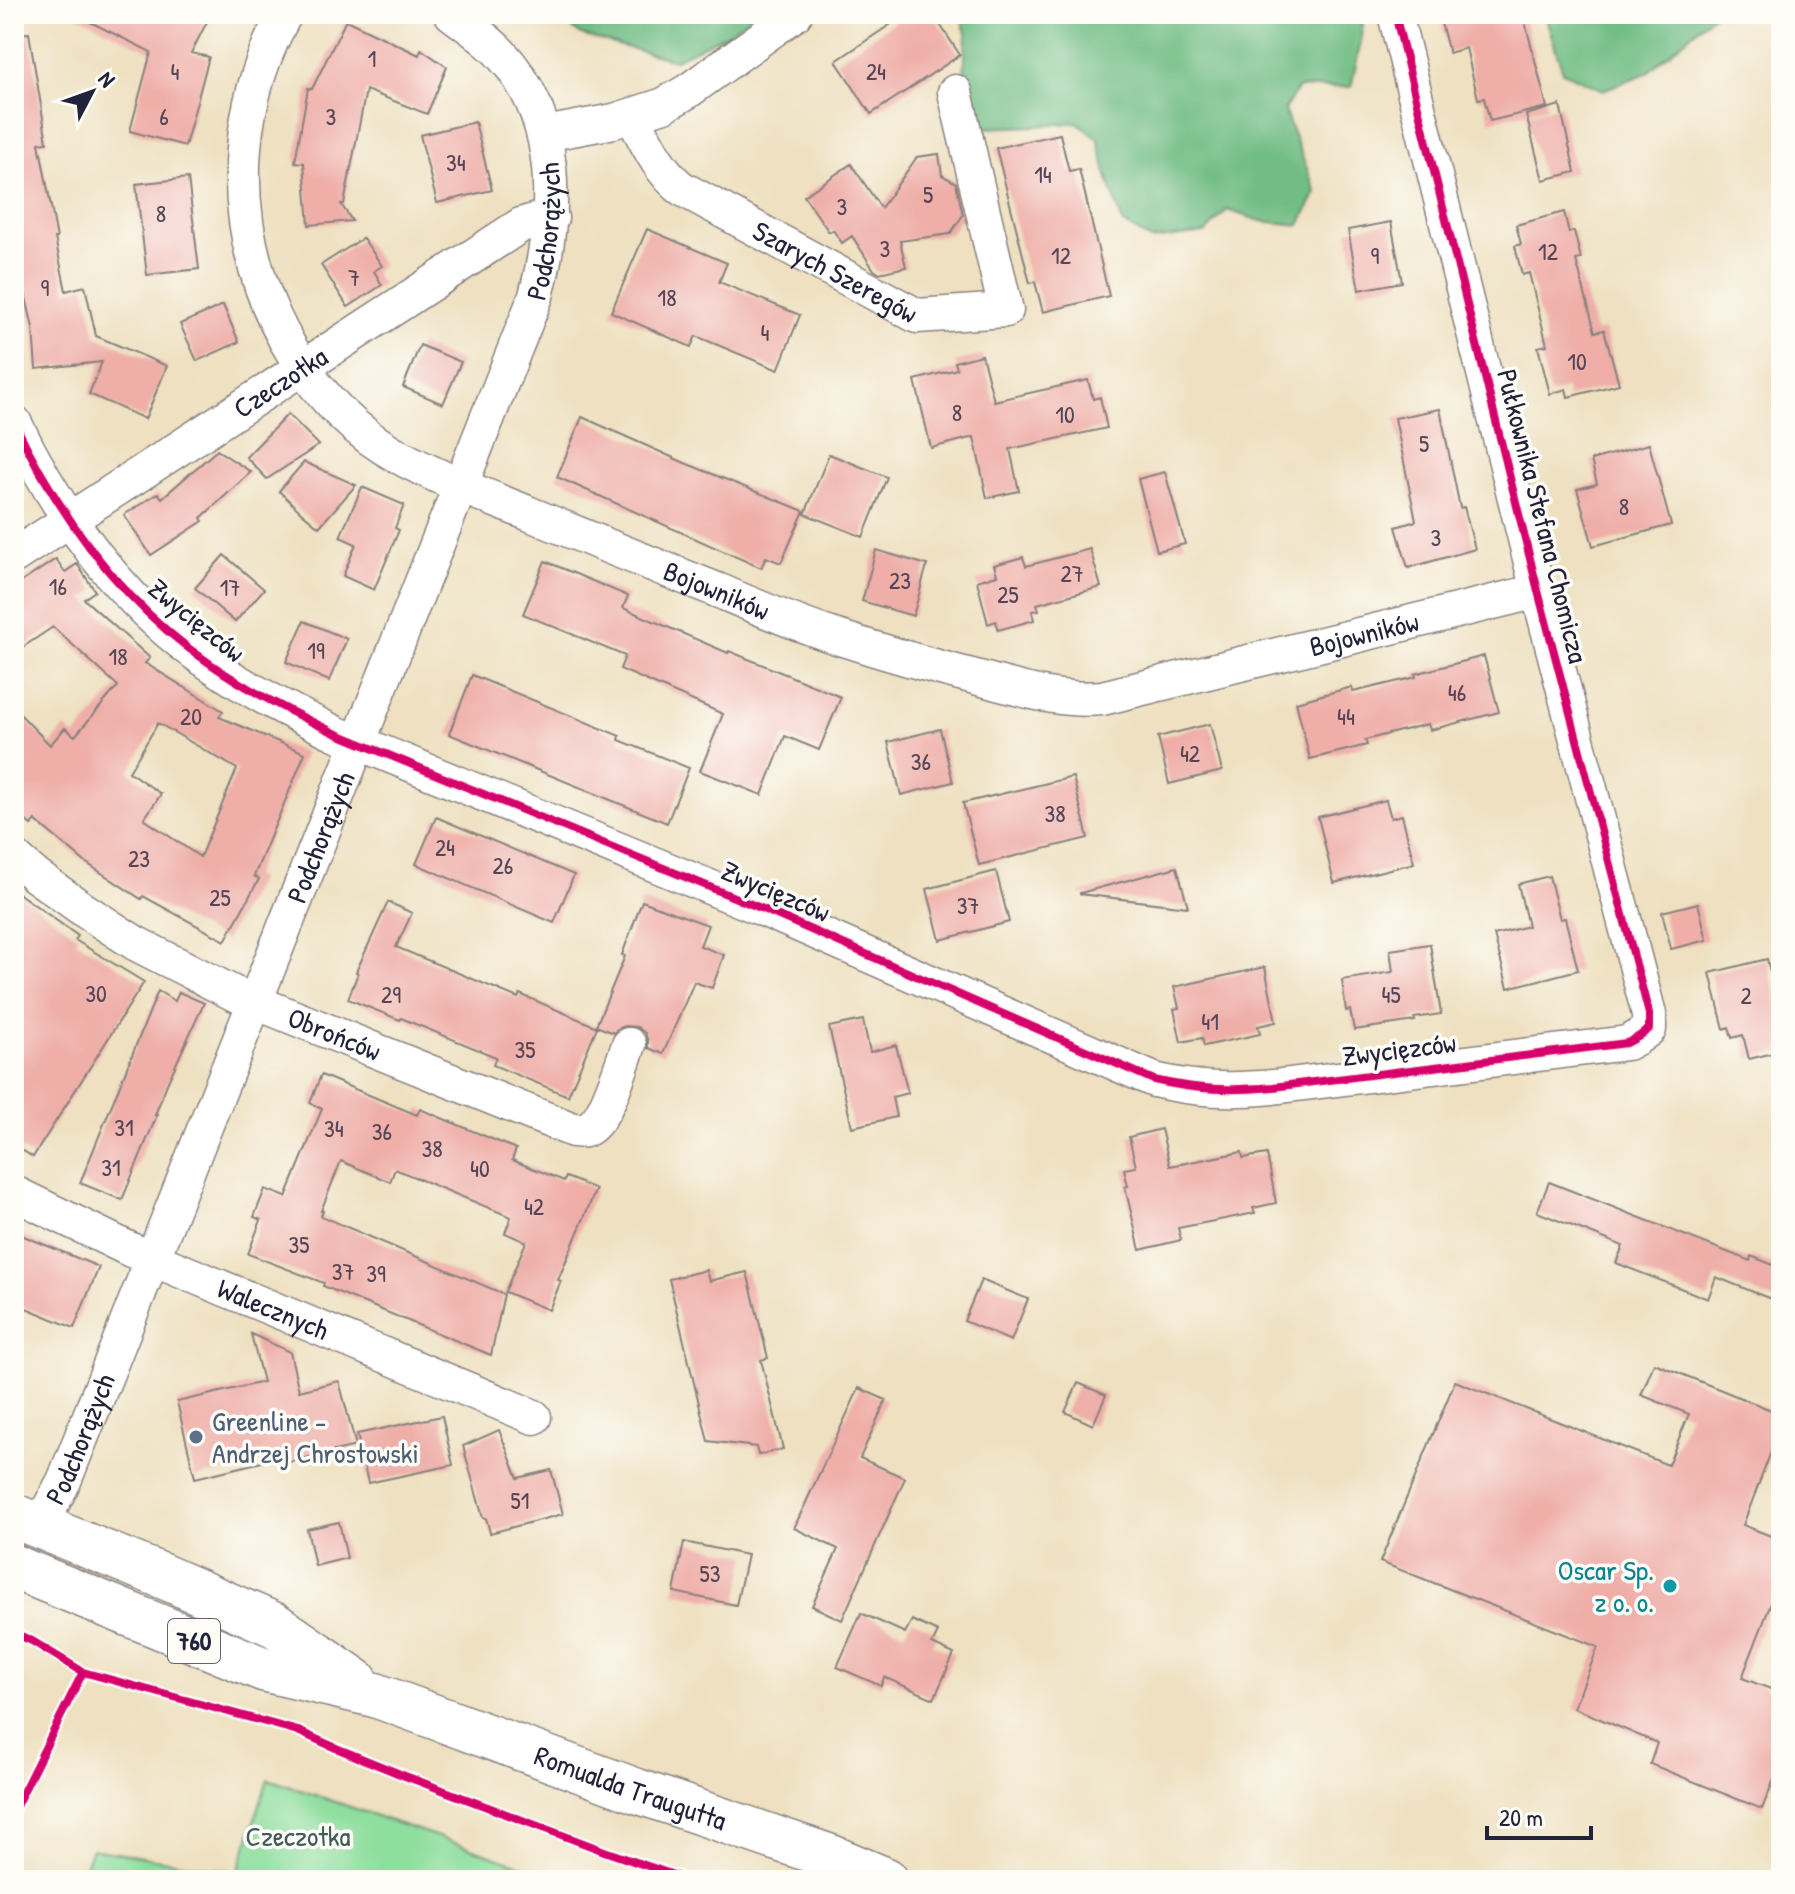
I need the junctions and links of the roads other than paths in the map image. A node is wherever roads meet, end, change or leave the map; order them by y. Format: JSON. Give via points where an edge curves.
{"nodes":[{"id":1,"x":285,"y":14,"type":"edge"},
{"id":2,"x":452,"y":14,"type":"edge"},
{"id":3,"x":795,"y":14,"type":"edge"},
{"id":4,"x":1395,"y":14,"type":"edge"},
{"id":5,"x":955,"y":92,"type":"dead end"},
{"id":6,"x":633,"y":117,"type":"junction"},
{"id":7,"x":545,"y":134,"type":"junction"},
{"id":8,"x":551,"y":218,"type":"junction"},
{"id":9,"x":303,"y":368,"type":"junction"},
{"id":10,"x":14,"y":422,"type":"edge"},
{"id":11,"x":461,"y":486,"type":"junction"},
{"id":12,"x":70,"y":519,"type":"junction"},
{"id":13,"x":14,"y":556,"type":"edge"},
{"id":14,"x":1538,"y":591,"type":"junction"},
{"id":15,"x":359,"y":742,"type":"junction"},
{"id":16,"x":14,"y":857,"type":"edge"},
{"id":17,"x":253,"y":1002,"type":"junction"},
{"id":18,"x":1649,"y":1029,"type":"joint"},
{"id":19,"x":629,"y":1045,"type":"dead end"},
{"id":20,"x":14,"y":1193,"type":"edge"},
{"id":21,"x":152,"y":1258,"type":"junction"},
{"id":22,"x":534,"y":1417,"type":"dead end"},
{"id":23,"x":27,"y":1521,"type":"edge"},
{"id":24,"x":14,"y":1567,"type":"edge"},
{"id":25,"x":375,"y":1695,"type":"junction"},
{"id":26,"x":886,"y":1880,"type":"edge"}],
"edges":[{"from":1,"to":9,"type":"street","name":"Bojowników","via":[[262,60],[248,117],[244,206],[258,276]]},
{"from":2,"to":7,"type":"street","name":"Podchorążych","via":[[510,65]]},
{"from":3,"to":6,"type":"street","via":[[688,91]]},
{"from":4,"to":14,"type":"street","name":"Pułkownika Stefana Chomicza"},
{"from":5,"to":6,"type":"street","name":"Szarych Szeregów","via":[[1006,310],[917,316],[681,188],[657,162]]},
{"from":6,"to":7,"type":"street"},
{"from":7,"to":8,"type":"street","name":"Podchorążych"},
{"from":8,"to":9,"type":"street","name":"Czeczotka","via":[[521,225]]},
{"from":8,"to":11,"type":"street","name":"Podchorążych","via":[[536,296]]},
{"from":9,"to":11,"type":"street","name":"Bojowników","via":[[341,413],[369,436]]},
{"from":9,"to":12,"type":"street","name":"Czeczotka"},
{"from":10,"to":12,"type":"street","name":"Zwycięzców"},
{"from":11,"to":14,"type":"street","name":"Bojowników","via":[[837,638],[1059,698],[1102,698]]},
{"from":11,"to":15,"type":"street","name":"Podchorążych"},
{"from":12,"to":13,"type":"street","name":"Czeczotka"},
{"from":12,"to":15,"type":"street","name":"Zwycięzców","via":[[122,587],[185,645],[287,709]]},
{"from":14,"to":18,"type":"street","name":"Pułkownika Stefana Chomicza"},
{"from":15,"to":17,"type":"street","name":"Podchorążych"},
{"from":15,"to":18,"type":"street","name":"Zwycięzców","via":[[1173,1085],[1225,1091],[1273,1087],[1627,1043]]},
{"from":16,"to":17,"type":"street","name":"Obrońców","via":[[135,943]]},
{"from":17,"to":19,"type":"street","name":"Obrońców","via":[[573,1130],[583,1131],[601,1116]]},
{"from":17,"to":21,"type":"street","name":"Podchorążych"},
{"from":20,"to":21,"type":"street","name":"Walecznych"},
{"from":21,"to":22,"type":"street","name":"Walecznych"},
{"from":21,"to":23,"type":"street","name":"Podchorążych","via":[[64,1481]]},
{"from":23,"to":25,"type":"main road","name":"Romualda Traugutta","number":"760","via":[[275,1625]]},
{"from":24,"to":25,"type":"main road","name":"Romualda Traugutta","number":"760","via":[[263,1669]]},
{"from":25,"to":26,"type":"main road","name":"Romualda Traugutta","number":"760"}]}
